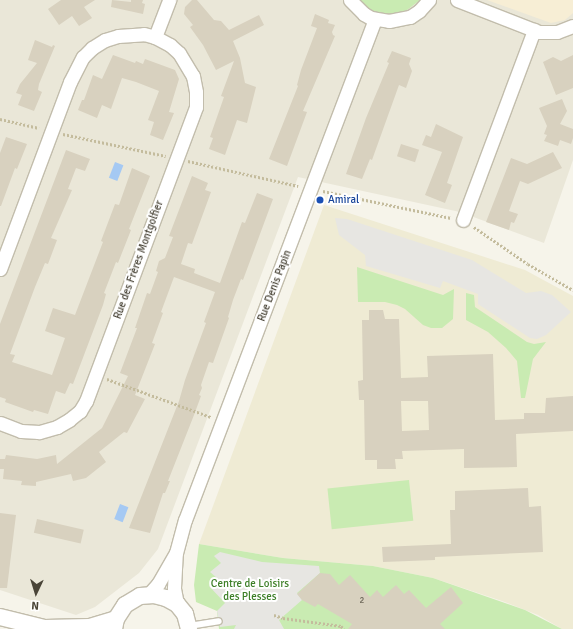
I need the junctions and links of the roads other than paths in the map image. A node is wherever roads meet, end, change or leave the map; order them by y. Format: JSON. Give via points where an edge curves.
{"nodes":[{"id":1,"x":169,"y":0,"type":"edge"},
{"id":2,"x":350,"y":0,"type":"edge"},
{"id":3,"x":428,"y":0,"type":"edge"},
{"id":4,"x":457,"y":0,"type":"edge"},
{"id":5,"x":375,"y":19,"type":"junction"},
{"id":6,"x":573,"y":26,"type":"edge"},
{"id":7,"x":534,"y":30,"type":"junction"},
{"id":8,"x":156,"y":36,"type":"junction"},
{"id":9,"x":464,"y":220,"type":"road end"},
{"id":10,"x":0,"y":269,"type":"edge"},
{"id":11,"x":0,"y":423,"type":"edge"},
{"id":12,"x":176,"y":553,"type":"junction"},
{"id":13,"x":148,"y":595,"type":"junction"},
{"id":14,"x":177,"y":604,"type":"junction"},
{"id":15,"x":0,"y":617,"type":"edge"},
{"id":16,"x":219,"y":621,"type":"dead end"},
{"id":17,"x":115,"y":624,"type":"edge"},
{"id":18,"x":46,"y":628,"type":"edge"},
{"id":19,"x":189,"y":628,"type":"edge"}],
"edges":[{"from":1,"to":8,"type":"street"},
{"from":2,"to":5,"type":"street","via":[[364,14]]},
{"from":3,"to":5,"type":"street","via":[[410,17],[389,21]]},
{"from":4,"to":7,"type":"street"},
{"from":5,"to":12,"type":"street","name":"Rue Denis Papin","via":[[185,520]]},
{"from":6,"to":7,"type":"street","via":[[548,33]]},
{"from":7,"to":9,"type":"street"},
{"from":8,"to":10,"type":"street","name":"Rue des Frères Montgolfier","via":[[118,36],[105,40],[83,57],[75,70],[51,131]]},
{"from":8,"to":11,"type":"street","name":"Rue des Frères Montgolfier","via":[[179,53],[193,76],[196,106],[86,401],[80,411],[57,427],[39,432],[21,431]]},
{"from":12,"to":13,"type":"street","name":"Rue Denis Papin","via":[[158,584]]},
{"from":12,"to":14,"type":"street","name":"Rue Denis Papin","via":[[174,588]]},
{"from":13,"to":14,"type":"street","via":[[160,596]]},
{"from":13,"to":17,"type":"street","via":[[140,596],[125,605]]},
{"from":14,"to":19,"type":"street","via":[[185,614]]},
{"from":15,"to":18,"type":"street"},
{"from":16,"to":19,"type":"lane"},
{"from":17,"to":18,"type":"street"}]}
